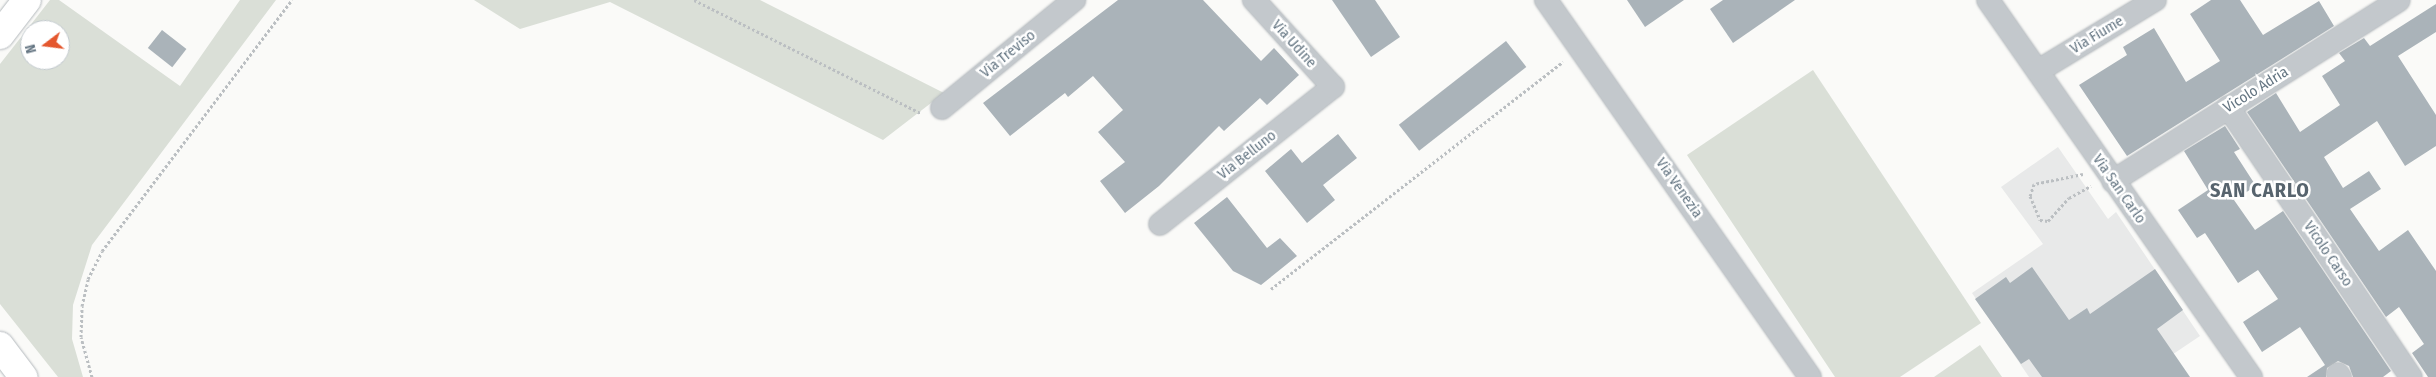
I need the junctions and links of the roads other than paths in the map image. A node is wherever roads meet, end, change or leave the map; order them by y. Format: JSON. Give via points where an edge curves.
{"nodes":[{"id":1,"x":27,"y":0,"type":"edge"},
{"id":2,"x":1074,"y":0,"type":"edge"},
{"id":3,"x":1254,"y":0,"type":"edge"},
{"id":4,"x":1546,"y":0,"type":"edge"},
{"id":5,"x":1988,"y":0,"type":"edge"},
{"id":6,"x":2156,"y":0,"type":"edge"},
{"id":7,"x":2399,"y":0,"type":"edge"},
{"id":8,"x":0,"y":35,"type":"edge"},
{"id":9,"x":2038,"y":71,"type":"junction"},
{"id":10,"x":1333,"y":87,"type":"joint"},
{"id":11,"x":2228,"y":107,"type":"junction"},
{"id":12,"x":942,"y":108,"type":"road end"},
{"id":13,"x":2107,"y":172,"type":"junction"},
{"id":14,"x":1160,"y":224,"type":"dead end"},
{"id":15,"x":0,"y":346,"type":"edge"},
{"id":16,"x":23,"y":377,"type":"edge"},
{"id":17,"x":1810,"y":377,"type":"edge"},
{"id":18,"x":2251,"y":377,"type":"edge"},
{"id":19,"x":2411,"y":377,"type":"edge"}],
"edges":[{"from":1,"to":8,"type":"highway"},
{"from":2,"to":12,"type":"street","name":"Via Treviso"},
{"from":3,"to":10,"type":"street","name":"Via Udine"},
{"from":4,"to":17,"type":"street","name":"Via Venezia"},
{"from":5,"to":9,"type":"street","name":"Via San Carlo"},
{"from":6,"to":9,"type":"street","name":"Via Fiume"},
{"from":7,"to":11,"type":"street","name":"Vicolo Adria"},
{"from":9,"to":13,"type":"street","name":"Via San Carlo"},
{"from":10,"to":14,"type":"street","name":"Via Belluno"},
{"from":11,"to":13,"type":"street","name":"Vicolo Adria"},
{"from":11,"to":19,"type":"street","name":"Vicolo Carso"},
{"from":13,"to":18,"type":"street","name":"Via San Carlo"},
{"from":15,"to":16,"type":"highway"}]}
